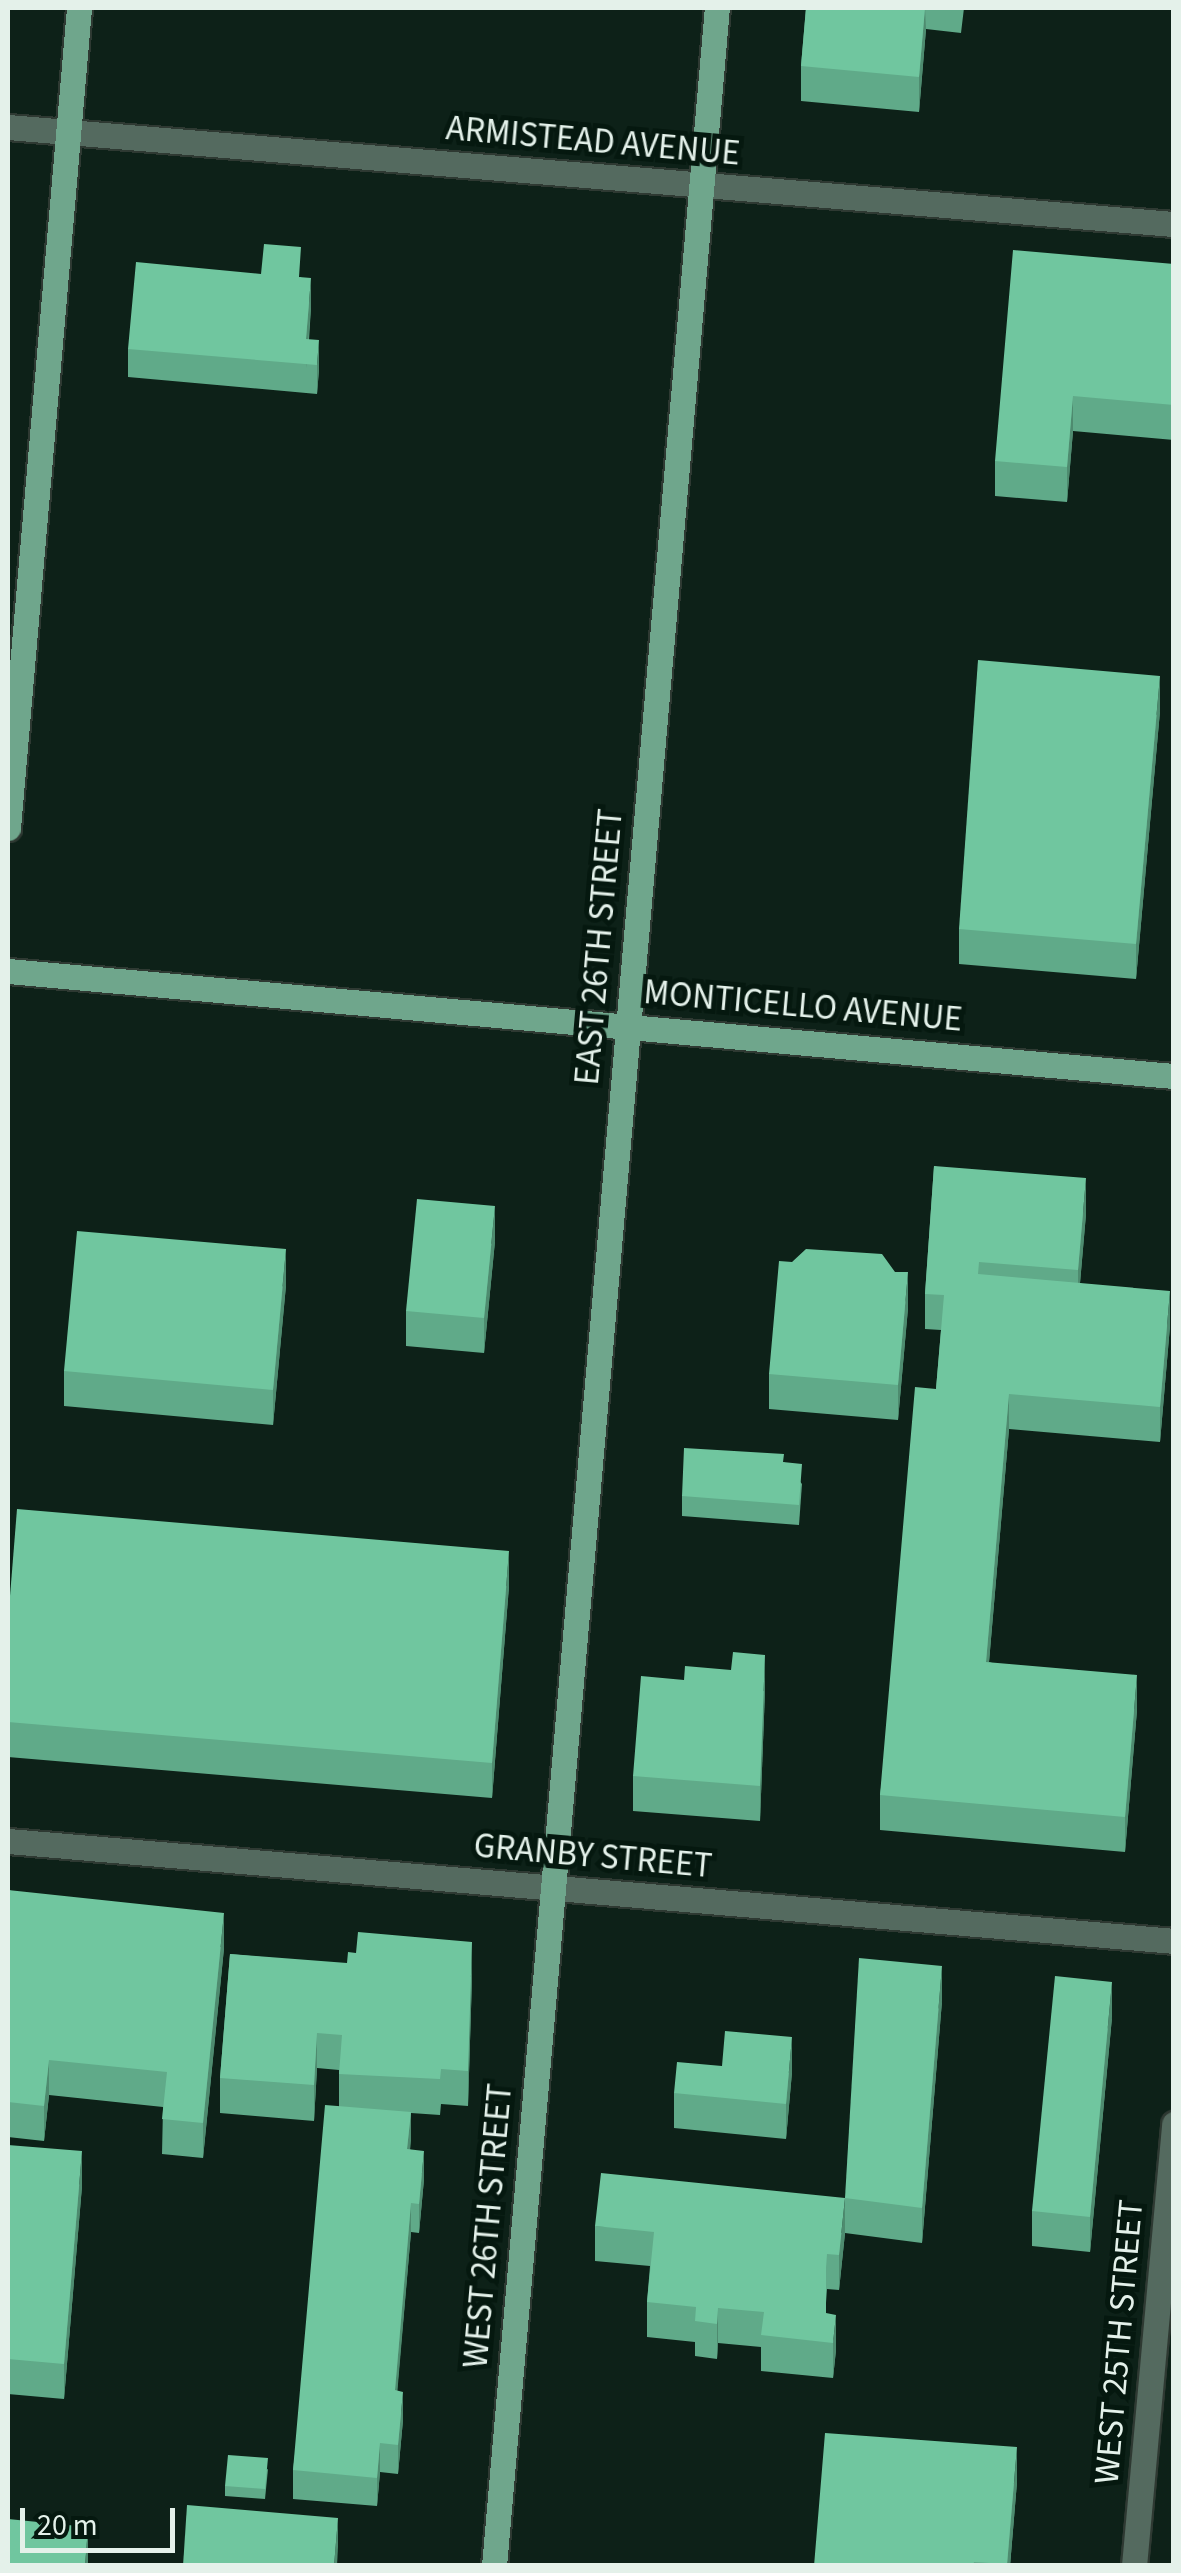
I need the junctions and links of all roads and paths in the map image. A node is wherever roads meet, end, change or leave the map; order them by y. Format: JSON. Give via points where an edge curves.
{"nodes":[{"id":1,"x":79,"y":8,"type":"edge"},
{"id":2,"x":717,"y":8,"type":"edge"},
{"id":3,"x":8,"y":126,"type":"edge"},
{"id":4,"x":69,"y":132,"type":"junction"},
{"id":5,"x":703,"y":186,"type":"junction"},
{"id":6,"x":1174,"y":224,"type":"edge"},
{"id":7,"x":8,"y":828,"type":"edge"},
{"id":8,"x":8,"y":971,"type":"edge"},
{"id":9,"x":628,"y":1025,"type":"junction"},
{"id":10,"x":1174,"y":1076,"type":"edge"},
{"id":11,"x":8,"y":1840,"type":"edge"},
{"id":12,"x":552,"y":1892,"type":"junction"},
{"id":13,"x":1174,"y":1941,"type":"edge"},
{"id":14,"x":1174,"y":2124,"type":"edge"},
{"id":15,"x":494,"y":2566,"type":"edge"},
{"id":16,"x":1134,"y":2566,"type":"edge"}],
"edges":[{"from":1,"to":4,"type":"main road"},
{"from":2,"to":5,"type":"main road","name":"EAST 26TH STREET"},
{"from":3,"to":4,"type":"street","name":"ARMISTEAD AVENUE"},
{"from":4,"to":5,"type":"street","name":"ARMISTEAD AVENUE"},
{"from":4,"to":7,"type":"main road"},
{"from":5,"to":6,"type":"street","name":"ARMISTEAD AVENUE"},
{"from":5,"to":9,"type":"main road","name":"EAST 26TH STREET"},
{"from":8,"to":9,"type":"main road","name":"MONTICELLO AVENUE"},
{"from":9,"to":10,"type":"main road","name":"MONTICELLO AVENUE"},
{"from":9,"to":12,"type":"main road","name":"EAST 26TH STREET"},
{"from":11,"to":12,"type":"street","name":"GRANBY STREET"},
{"from":12,"to":13,"type":"street","name":"GRANBY STREET"},
{"from":12,"to":15,"type":"main road","name":"WEST 26TH STREET"},
{"from":14,"to":16,"type":"street","name":"WEST 25TH STREET"}]}
